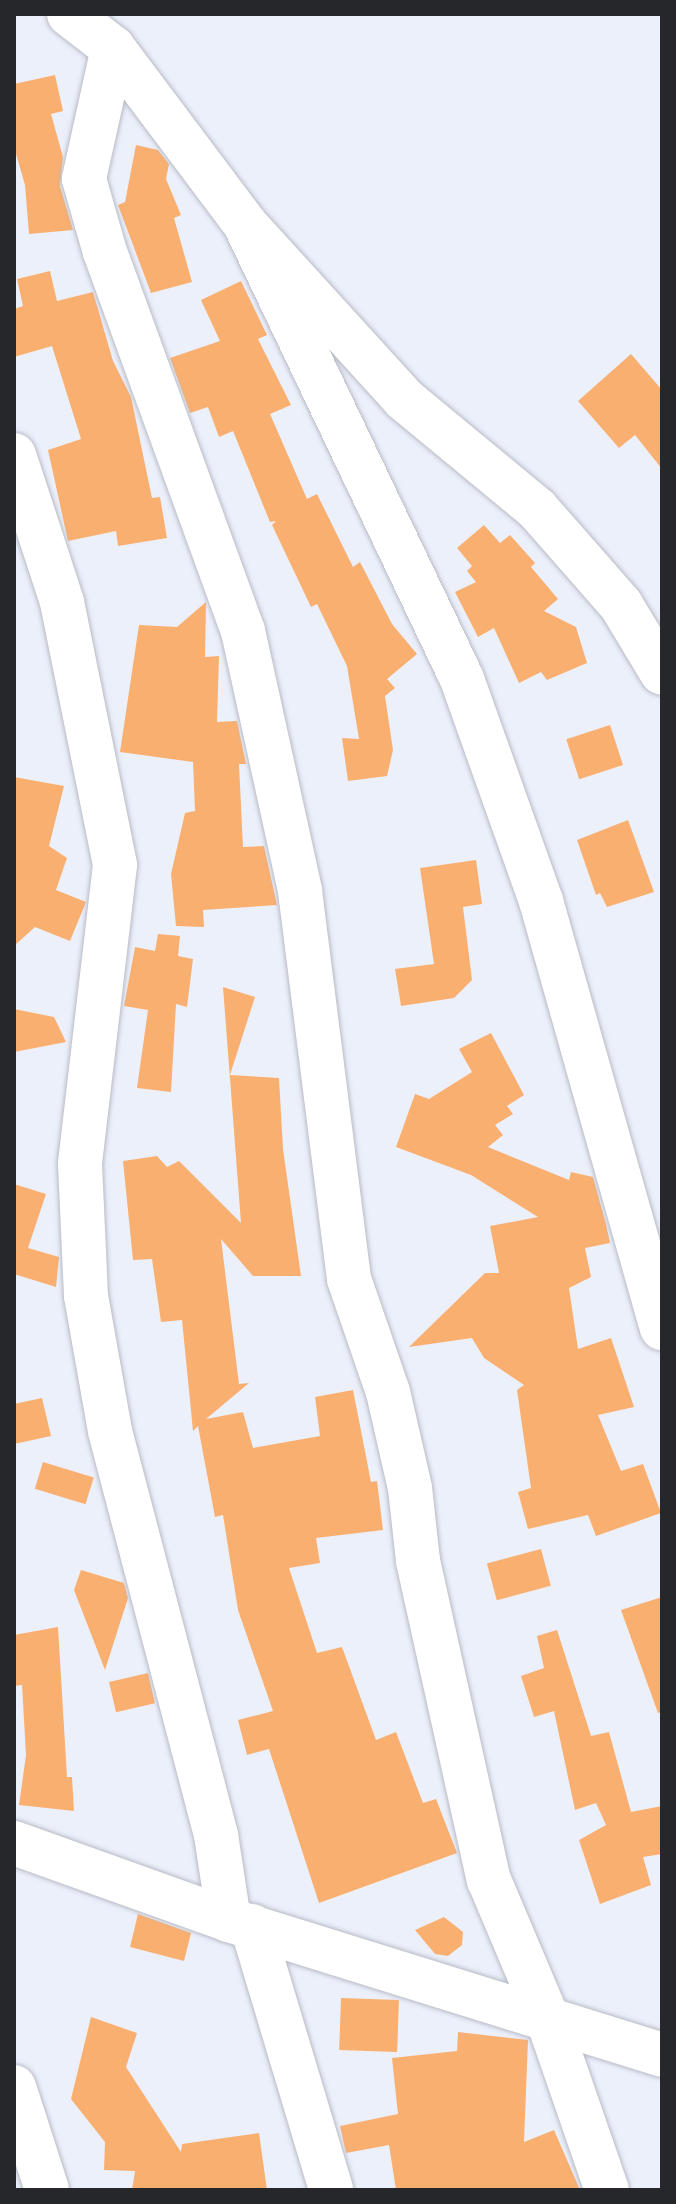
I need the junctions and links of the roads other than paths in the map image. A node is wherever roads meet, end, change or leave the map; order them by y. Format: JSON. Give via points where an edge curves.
{"nodes":[{"id":1,"x":69,"y":14,"type":"edge"},
{"id":2,"x":113,"y":48,"type":"junction"},
{"id":3,"x":245,"y":224,"type":"junction"},
{"id":4,"x":14,"y":455,"type":"edge"},
{"id":5,"x":662,"y":673,"type":"edge"},
{"id":6,"x":662,"y":1328,"type":"edge"},
{"id":7,"x":14,"y":1843,"type":"edge"},
{"id":8,"x":240,"y":1923,"type":"junction"},
{"id":9,"x":547,"y":2017,"type":"junction"},
{"id":10,"x":662,"y":2055,"type":"edge"},
{"id":11,"x":14,"y":2087,"type":"edge"},
{"id":12,"x":47,"y":2190,"type":"edge"},
{"id":13,"x":331,"y":2190,"type":"edge"},
{"id":14,"x":607,"y":2190,"type":"edge"}],
"edges":[{"from":1,"to":2,"type":"street"},
{"from":2,"to":3,"type":"street"},
{"from":2,"to":9,"type":"street","via":[[84,179],[105,252],[243,631],[300,891],[349,1279],[388,1392],[410,1488],[418,1561],[489,1880]]},
{"from":3,"to":5,"type":"street","via":[[404,399],[537,509],[621,605]]},
{"from":3,"to":6,"type":"street","via":[[462,679],[541,901]]},
{"from":4,"to":8,"type":"street","via":[[62,602],[115,865],[80,1164],[86,1296],[110,1431]]},
{"from":7,"to":8,"type":"street"},
{"from":8,"to":9,"type":"street"},
{"from":8,"to":13,"type":"street"},
{"from":9,"to":10,"type":"street"},
{"from":9,"to":14,"type":"street"},
{"from":11,"to":12,"type":"street"}]}
